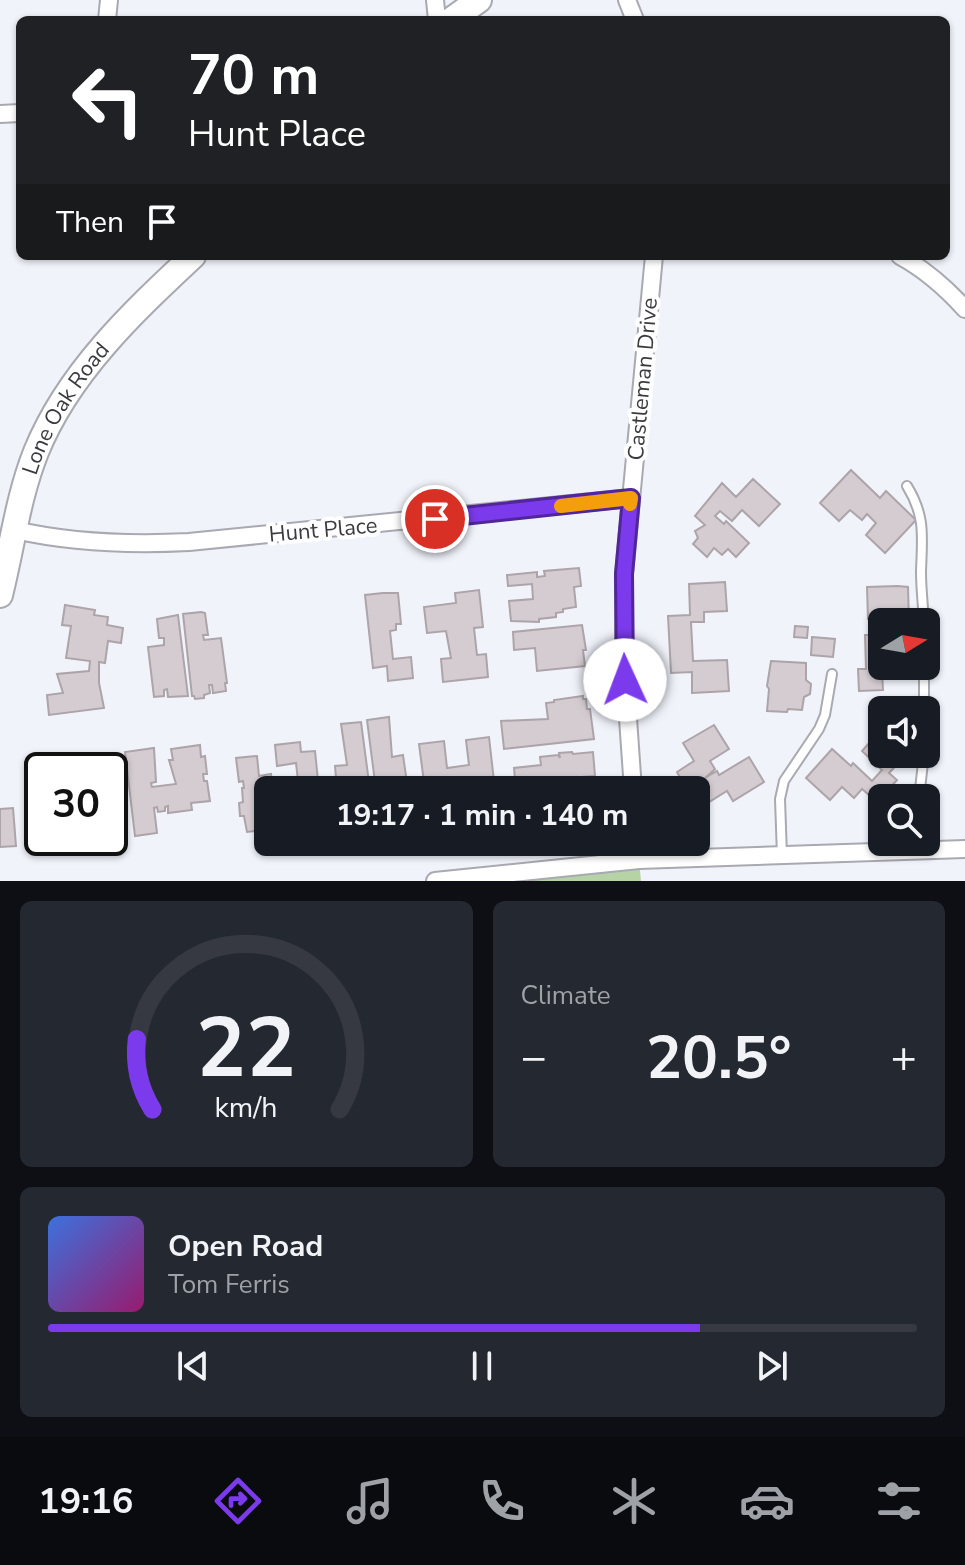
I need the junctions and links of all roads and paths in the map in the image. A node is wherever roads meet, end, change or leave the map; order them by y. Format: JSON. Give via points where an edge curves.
{"nodes":[{"id":1,"x":479,"y":0,"type":"edge"},
{"id":2,"x":457,"y":16,"type":"edge"},
{"id":3,"x":189,"y":260,"type":"edge"},
{"id":4,"x":654,"y":260,"type":"edge"},
{"id":5,"x":906,"y":260,"type":"edge"},
{"id":6,"x":965,"y":309,"type":"edge"},
{"id":7,"x":907,"y":486,"type":"dead end"},
{"id":8,"x":631,"y":498,"type":"junction"},
{"id":9,"x":15,"y":530,"type":"junction"},
{"id":10,"x":0,"y":595,"type":"edge"},
{"id":11,"x":923,"y":608,"type":"edge"},
{"id":12,"x":832,"y":674,"type":"dead end"},
{"id":13,"x":632,"y":776,"type":"edge"},
{"id":14,"x":940,"y":848,"type":"edge"},
{"id":15,"x":965,"y":849,"type":"edge"},
{"id":16,"x":868,"y":850,"type":"edge"},
{"id":17,"x":639,"y":856,"type":"edge"},
{"id":18,"x":782,"y":856,"type":"junction"},
{"id":19,"x":639,"y":860,"type":"junction"},
{"id":20,"x":435,"y":881,"type":"edge"}],
"edges":[{"from":1,"to":2,"type":"street"},
{"from":3,"to":9,"type":"street","name":"Lone Oak Road","via":[[111,337],[62,400],[36,454]]},
{"from":4,"to":8,"type":"street","name":"Castleman Drive"},
{"from":5,"to":6,"type":"street"},
{"from":7,"to":11,"type":"lane","via":[[923,528]]},
{"from":8,"to":9,"type":"street","name":"Hunt Place","via":[[189,542],[93,542]]},
{"from":8,"to":13,"type":"street","name":"Castleman Drive","via":[[623,615]]},
{"from":9,"to":10,"type":"street","name":"Lone Oak Road"},
{"from":12,"to":18,"type":"lane","via":[[819,729],[784,781]]},
{"from":14,"to":15,"type":"street"},
{"from":16,"to":18,"type":"street"},
{"from":17,"to":19,"type":"street"},
{"from":18,"to":19,"type":"street"},
{"from":19,"to":20,"type":"street"}]}
